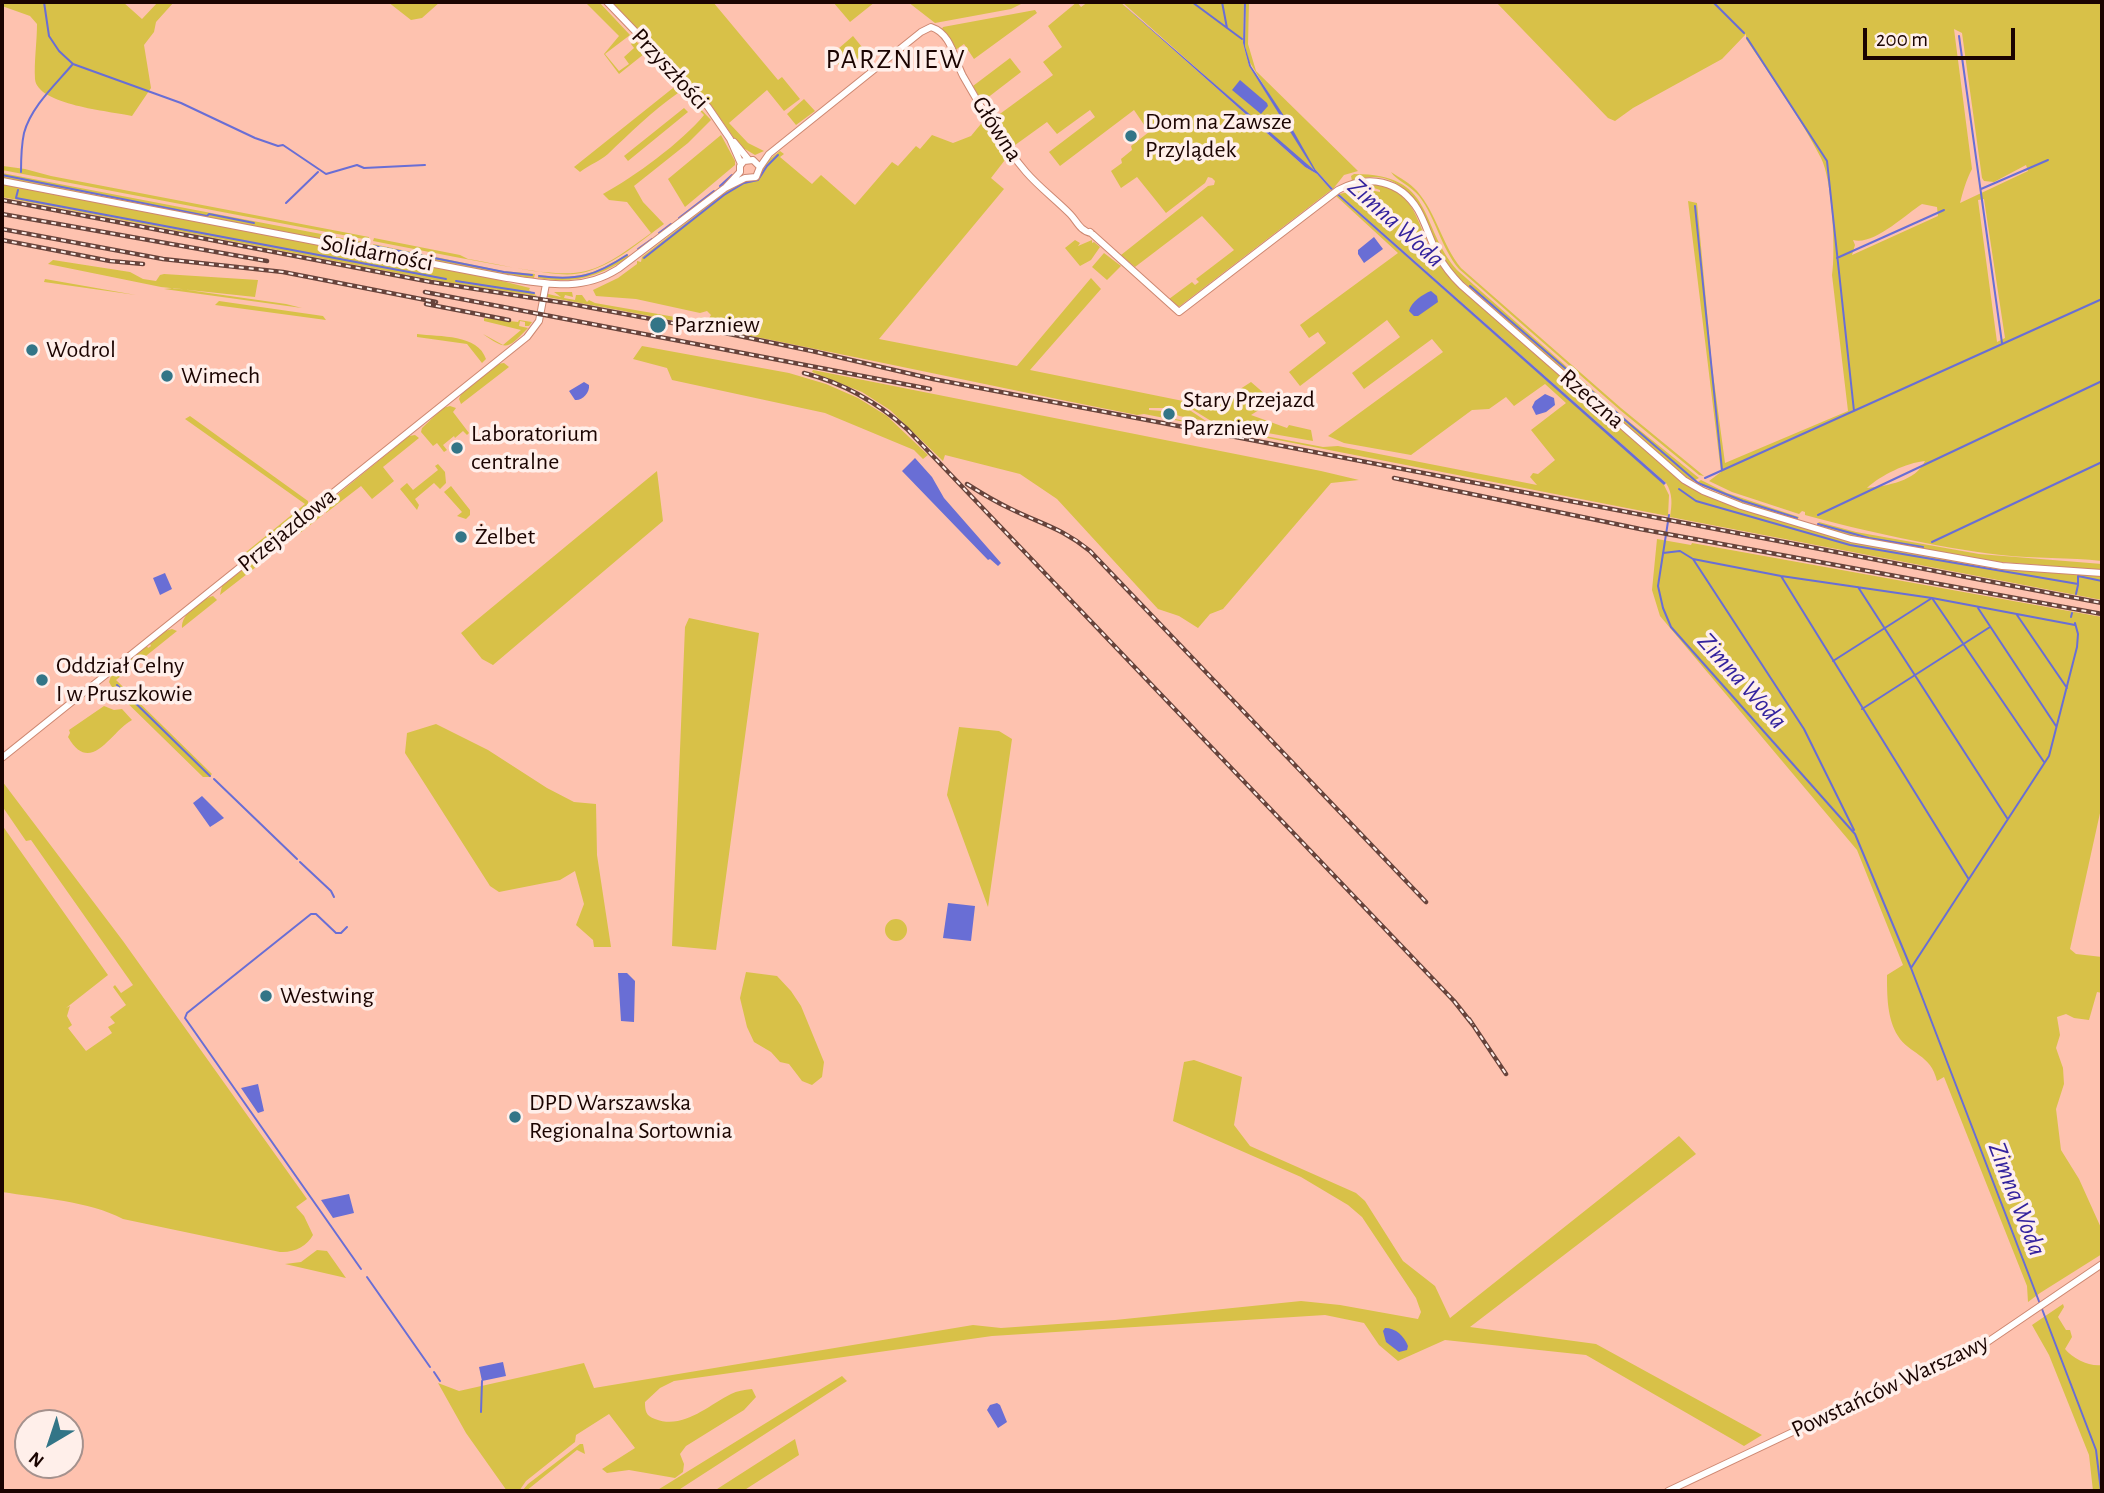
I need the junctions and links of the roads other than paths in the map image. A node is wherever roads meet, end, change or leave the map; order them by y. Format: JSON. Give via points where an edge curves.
{"nodes":[{"id":1,"x":607,"y":2,"type":"edge"},
{"id":2,"x":730,"y":139,"type":"junction"},
{"id":3,"x":769,"y":154,"type":"junction"},
{"id":4,"x":751,"y":160,"type":"junction"},
{"id":5,"x":760,"y":167,"type":"junction"},
{"id":6,"x":742,"y":171,"type":"junction"},
{"id":7,"x":2,"y":181,"type":"edge"},
{"id":8,"x":546,"y":284,"type":"junction"},
{"id":9,"x":1179,"y":312,"type":"joint"},
{"id":10,"x":2102,"y":573,"type":"edge"},
{"id":11,"x":2,"y":758,"type":"edge"},
{"id":12,"x":2102,"y":1264,"type":"edge"},
{"id":13,"x":1668,"y":1491,"type":"edge"}],
"edges":[{"from":1,"to":2,"type":"street","name":"Przyszłości","via":[[708,107]]},
{"from":2,"to":4,"type":"street","name":"Przyszłości"},
{"from":2,"to":6,"type":"street","name":"Przyszłości"},
{"from":3,"to":4,"type":"street"},
{"from":3,"to":5,"type":"street"},
{"from":3,"to":9,"type":"street","name":"Główna","via":[[923,30],[937,30],[1027,173]]},
{"from":4,"to":5,"type":"street","name":"Przyszłości"},
{"from":4,"to":6,"type":"street"},
{"from":5,"to":6,"type":"street","via":[[751,179]]},
{"from":6,"to":8,"type":"street","name":"Solidarności","via":[[608,275],[576,285]]},
{"from":7,"to":8,"type":"street","name":"Solidarności"},
{"from":8,"to":11,"type":"street","name":"Przejazdowa","via":[[539,321],[527,337]]},
{"from":9,"to":10,"type":"street","name":"Rzeczna","via":[[1335,192],[1355,182],[1389,184],[1417,209],[1438,254],[1457,280],[1698,488],[1851,539],[2002,566]]},
{"from":12,"to":13,"type":"street","name":"Powstańców Warszawy","via":[[1983,1345]]}]}
